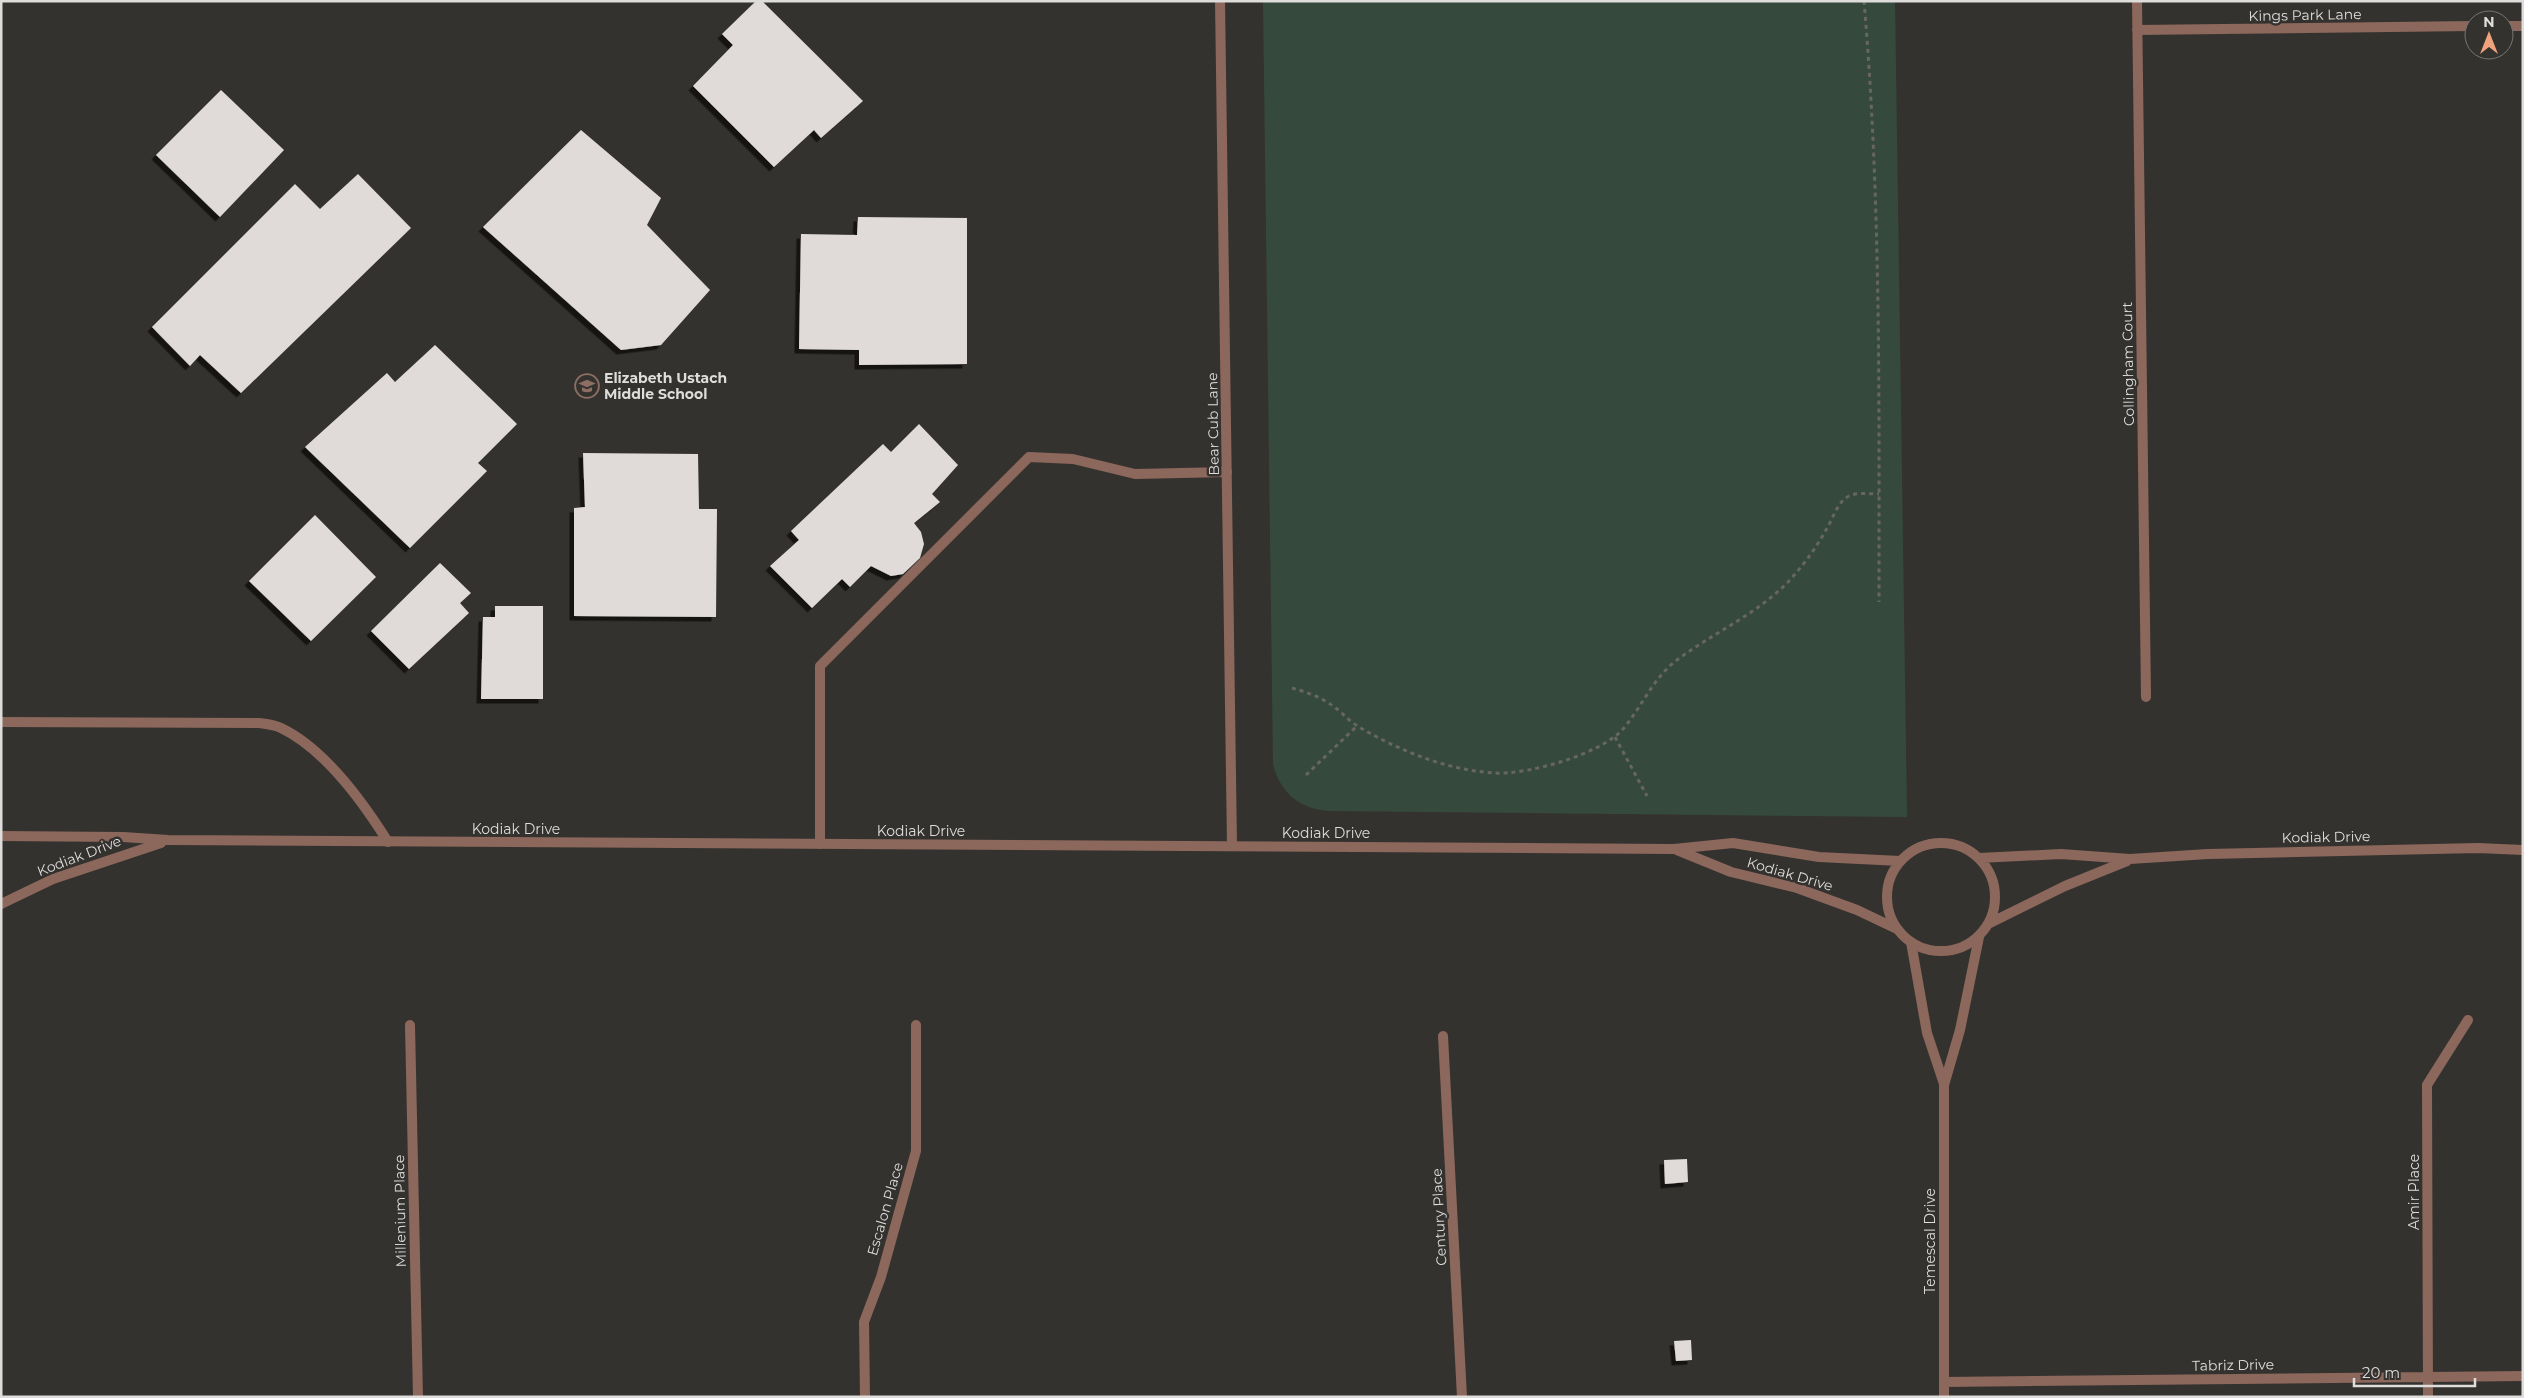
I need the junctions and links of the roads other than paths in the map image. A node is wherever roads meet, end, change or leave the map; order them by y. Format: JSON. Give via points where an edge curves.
{"nodes":[{"id":1,"x":1220,"y":1,"type":"edge"},
{"id":2,"x":2137,"y":1,"type":"edge"},
{"id":3,"x":2464,"y":26,"type":"edge"},
{"id":4,"x":2137,"y":30,"type":"junction"},
{"id":5,"x":1227,"y":472,"type":"junction"},
{"id":6,"x":2146,"y":697,"type":"dead end"},
{"id":7,"x":1,"y":722,"type":"edge"},
{"id":8,"x":1,"y":836,"type":"edge"},
{"id":9,"x":168,"y":840,"type":"junction"},
{"id":10,"x":388,"y":842,"type":"junction"},
{"id":11,"x":820,"y":844,"type":"junction"},
{"id":12,"x":1232,"y":846,"type":"junction"},
{"id":13,"x":1674,"y":849,"type":"junction"},
{"id":14,"x":2523,"y":850,"type":"edge"},
{"id":15,"x":1979,"y":858,"type":"junction"},
{"id":16,"x":2130,"y":859,"type":"junction"},
{"id":17,"x":1900,"y":861,"type":"junction"},
{"id":18,"x":1,"y":904,"type":"edge"},
{"id":19,"x":1990,"y":923,"type":"junction"},
{"id":20,"x":1898,"y":929,"type":"junction"},
{"id":21,"x":1979,"y":937,"type":"junction"},
{"id":22,"x":1911,"y":942,"type":"junction"},
{"id":23,"x":2468,"y":1020,"type":"dead end"},
{"id":24,"x":410,"y":1025,"type":"dead end"},
{"id":25,"x":916,"y":1025,"type":"dead end"},
{"id":26,"x":1443,"y":1036,"type":"dead end"},
{"id":27,"x":1944,"y":1085,"type":"junction"},
{"id":28,"x":2428,"y":1376,"type":"junction"},
{"id":29,"x":2523,"y":1376,"type":"edge"},
{"id":30,"x":1944,"y":1382,"type":"junction"},
{"id":31,"x":418,"y":1397,"type":"edge"},
{"id":32,"x":865,"y":1397,"type":"edge"},
{"id":33,"x":1462,"y":1397,"type":"edge"},
{"id":34,"x":1944,"y":1397,"type":"edge"},
{"id":35,"x":2428,"y":1397,"type":"edge"}],
"edges":[{"from":1,"to":5,"type":"street","name":"Bear Cub Lane"},
{"from":2,"to":4,"type":"street","name":"Collingham Court"},
{"from":3,"to":4,"type":"street","name":"Kings Park Lane"},
{"from":4,"to":6,"type":"street","name":"Collingham Court"},
{"from":5,"to":11,"type":"street","via":[[1135,474],[1073,459],[1029,457],[820,666]]},
{"from":5,"to":12,"type":"street","name":"Bear Cub Lane"},
{"from":7,"to":10,"type":"street","via":[[259,723],[279,727],[301,739],[343,780],[364,803]]},
{"from":8,"to":9,"type":"street","name":"Kodiak Drive"},
{"from":9,"to":10,"type":"street","name":"Kodiak Drive"},
{"from":9,"to":18,"type":"street","name":"Kodiak Drive","via":[[53,879]]},
{"from":10,"to":11,"type":"street","name":"Kodiak Drive"},
{"from":11,"to":12,"type":"street","name":"Kodiak Drive"},
{"from":12,"to":13,"type":"street","name":"Kodiak Drive"},
{"from":13,"to":17,"type":"street","name":"Kodiak Drive","via":[[1733,843],[1819,857]]},
{"from":13,"to":20,"type":"street","name":"Kodiak Drive","via":[[1731,872],[1797,888]]},
{"from":14,"to":16,"type":"street","name":"Kodiak Drive","via":[[2237,853]]},
{"from":15,"to":16,"type":"street","name":"Kodiak Drive","via":[[2061,854]]},
{"from":15,"to":17,"type":"street","via":[[1948,843],[1930,844],[1914,850]]},
{"from":15,"to":19,"type":"street","via":[[1990,872],[1995,888],[1995,906]]},
{"from":16,"to":19,"type":"street","name":"Kodiak Drive"},
{"from":17,"to":20,"type":"street","via":[[1890,877],[1887,895],[1889,913]]},
{"from":19,"to":21,"type":"street"},
{"from":20,"to":22,"type":"street"},
{"from":21,"to":22,"type":"street","via":[[1963,947],[1946,951],[1928,950]]},
{"from":21,"to":27,"type":"street","name":"Temescal Drive","via":[[1960,1030]]},
{"from":22,"to":27,"type":"street","name":"Temescal Drive","via":[[1928,1033]]},
{"from":23,"to":28,"type":"street","name":"Amir Place","via":[[2428,1085]]},
{"from":24,"to":31,"type":"street","name":"Millenium Place"},
{"from":25,"to":32,"type":"street","name":"Escalon Place","via":[[916,1151],[881,1277],[864,1322]]},
{"from":26,"to":33,"type":"street","name":"Century Place"},
{"from":27,"to":30,"type":"street","name":"Temescal Drive"},
{"from":28,"to":29,"type":"street","name":"Tabriz Drive"},
{"from":28,"to":30,"type":"street","name":"Tabriz Drive"},
{"from":28,"to":35,"type":"street","name":"Amir Place"},
{"from":30,"to":34,"type":"street","name":"Temescal Drive"}]}
